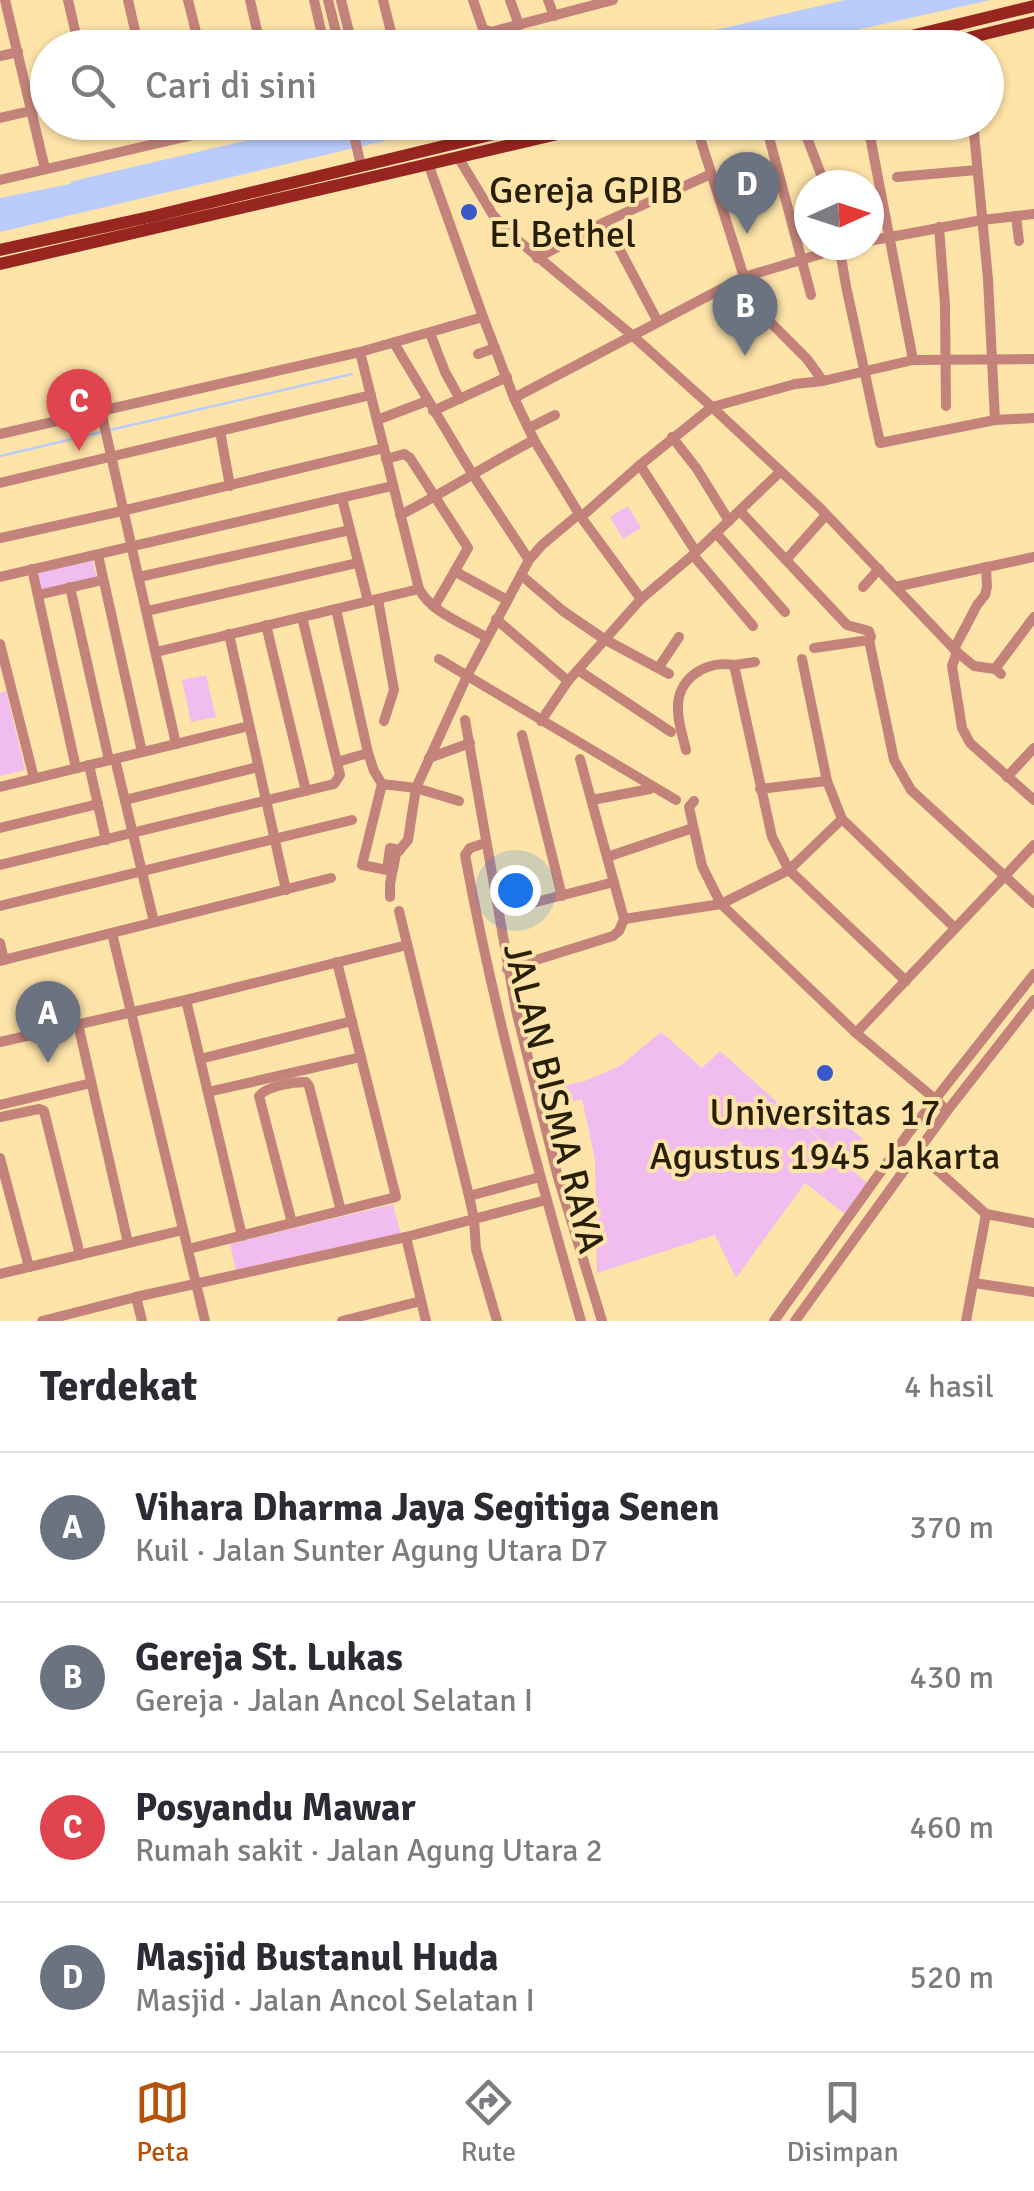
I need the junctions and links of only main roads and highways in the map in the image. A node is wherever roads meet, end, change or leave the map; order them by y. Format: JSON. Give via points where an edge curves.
{"nodes":[{"id":1,"x":1012,"y":4,"type":"edge"},
{"id":2,"x":1034,"y":6,"type":"edge"},
{"id":3,"x":1034,"y":22,"type":"edge"},
{"id":4,"x":923,"y":30,"type":"edge"},
{"id":5,"x":1004,"y":31,"type":"edge"},
{"id":6,"x":454,"y":140,"type":"edge"},
{"id":7,"x":531,"y":140,"type":"edge"},
{"id":8,"x":156,"y":222,"type":"junction"},
{"id":9,"x":0,"y":250,"type":"edge"},
{"id":10,"x":0,"y":264,"type":"edge"}],
"edges":[{"from":1,"to":2,"type":"main road"},
{"from":1,"to":4,"type":"main road"},
{"from":3,"to":5,"type":"main road"},
{"from":6,"to":8,"type":"main road","via":[[360,159]]},
{"from":7,"to":8,"type":"main road"},
{"from":8,"to":9,"type":"main road"},
{"from":8,"to":10,"type":"main road"}]}
